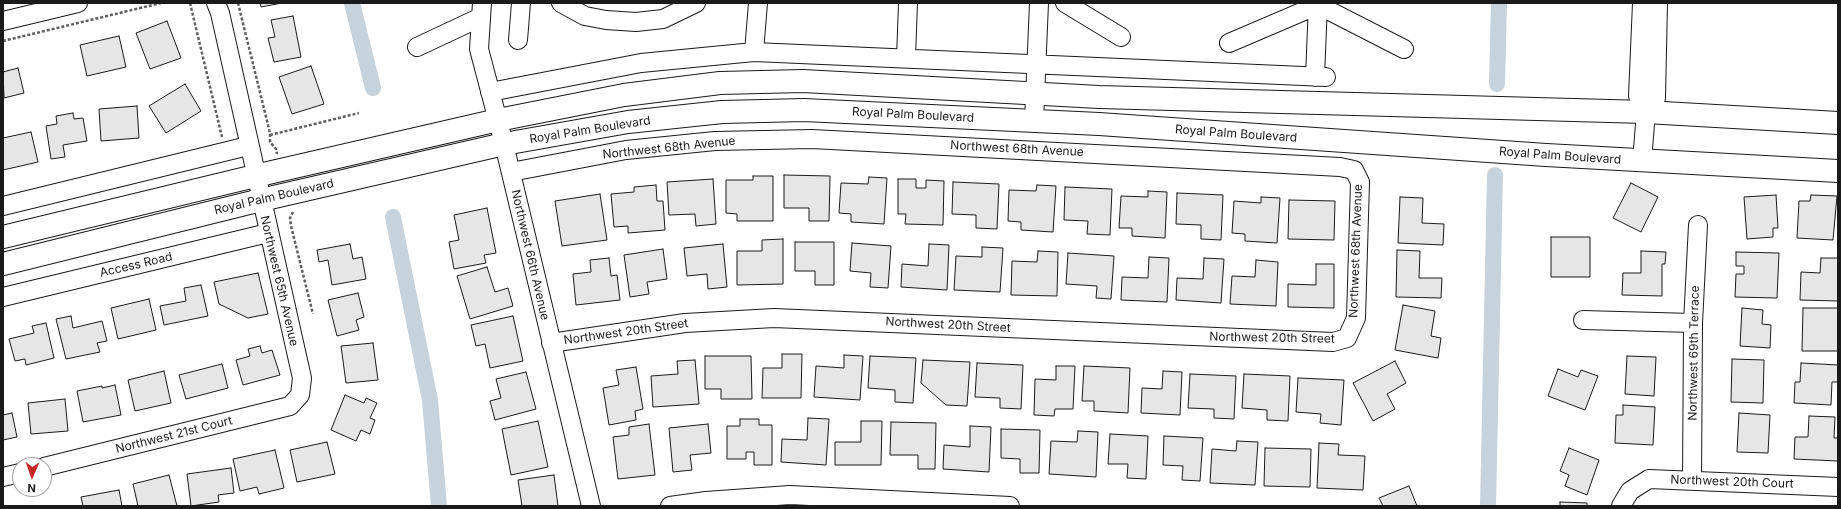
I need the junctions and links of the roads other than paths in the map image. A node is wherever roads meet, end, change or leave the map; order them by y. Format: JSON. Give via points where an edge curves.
{"nodes":[{"id":1,"x":78,"y":3,"type":"edge"},
{"id":2,"x":216,"y":3,"type":"edge"},
{"id":3,"x":520,"y":3,"type":"edge"},
{"id":4,"x":562,"y":3,"type":"edge"},
{"id":5,"x":696,"y":3,"type":"edge"},
{"id":6,"x":758,"y":3,"type":"edge"},
{"id":7,"x":908,"y":3,"type":"edge"},
{"id":8,"x":1039,"y":3,"type":"edge"},
{"id":9,"x":1065,"y":3,"type":"edge"},
{"id":10,"x":1642,"y":3,"type":"edge"},
{"id":11,"x":1658,"y":3,"type":"edge"},
{"id":12,"x":1318,"y":4,"type":"edge"},
{"id":13,"x":482,"y":10,"type":"edge"},
{"id":14,"x":3,"y":21,"type":"edge"},
{"id":15,"x":1121,"y":36,"type":"dead end"},
{"id":16,"x":518,"y":40,"type":"dead end"},
{"id":17,"x":1229,"y":43,"type":"dead end"},
{"id":18,"x":417,"y":47,"type":"dead end"},
{"id":19,"x":1404,"y":49,"type":"dead end"},
{"id":20,"x":754,"y":52,"type":"junction"},
{"id":21,"x":906,"y":58,"type":"junction"},
{"id":22,"x":1036,"y":64,"type":"junction"},
{"id":23,"x":490,"y":92,"type":"junction"},
{"id":24,"x":1035,"y":93,"type":"junction"},
{"id":25,"x":1646,"y":112,"type":"junction"},
{"id":26,"x":498,"y":120,"type":"junction"},
{"id":27,"x":1034,"y":121,"type":"junction"},
{"id":28,"x":1838,"y":122,"type":"edge"},
{"id":29,"x":504,"y":144,"type":"junction"},
{"id":30,"x":248,"y":146,"type":"junction"},
{"id":31,"x":1642,"y":161,"type":"junction"},
{"id":32,"x":1838,"y":171,"type":"edge"},
{"id":33,"x":511,"y":172,"type":"junction"},
{"id":34,"x":255,"y":176,"type":"junction"},
{"id":35,"x":261,"y":200,"type":"junction"},
{"id":36,"x":3,"y":206,"type":"edge"},
{"id":37,"x":1698,"y":225,"type":"dead end"},
{"id":38,"x":268,"y":233,"type":"junction"},
{"id":39,"x":3,"y":237,"type":"edge"},
{"id":40,"x":3,"y":264,"type":"edge"},
{"id":41,"x":3,"y":296,"type":"edge"},
{"id":42,"x":1583,"y":320,"type":"dead end"},
{"id":43,"x":1694,"y":323,"type":"junction"},
{"id":44,"x":1347,"y":338,"type":"joint"},
{"id":45,"x":551,"y":343,"type":"junction"},
{"id":46,"x":300,"y":395,"type":"joint"},
{"id":47,"x":52,"y":465,"type":"edge"},
{"id":48,"x":1692,"y":480,"type":"junction"},
{"id":49,"x":1838,"y":487,"type":"edge"},
{"id":50,"x":1625,"y":498,"type":"edge"},
{"id":51,"x":591,"y":506,"type":"edge"},
{"id":52,"x":670,"y":506,"type":"edge"},
{"id":53,"x":1010,"y":506,"type":"edge"}],
"edges":[{"from":1,"to":14,"type":"street"},
{"from":2,"to":30,"type":"street","name":"Northwest 65th Avenue"},
{"from":3,"to":16,"type":"street"},
{"from":4,"to":5,"type":"street","via":[[585,16],[636,22],[663,19]]},
{"from":6,"to":20,"type":"street"},
{"from":7,"to":21,"type":"street"},
{"from":8,"to":22,"type":"street"},
{"from":9,"to":15,"type":"street"},
{"from":10,"to":25,"type":"street","via":[[1638,96]]},
{"from":11,"to":25,"type":"street","via":[[1656,98]]},
{"from":12,"to":17,"type":"street"},
{"from":12,"to":19,"type":"street"},
{"from":12,"to":22,"type":"street","via":[[1321,77]]},
{"from":13,"to":18,"type":"street"},
{"from":13,"to":23,"type":"street","name":"Northwest 66th Avenue","via":[[479,49]]},
{"from":20,"to":21,"type":"street"},
{"from":20,"to":23,"type":"street","via":[[641,63]]},
{"from":21,"to":22,"type":"street"},
{"from":22,"to":24,"type":"street"},
{"from":23,"to":26,"type":"street","name":"Northwest 66th Avenue"},
{"from":24,"to":25,"type":"main road","name":"Royal Palm Boulevard","via":[[1388,106]]},
{"from":24,"to":26,"type":"main road","name":"Royal Palm Boulevard","via":[[803,81],[720,84],[624,95]]},
{"from":24,"to":27,"type":"street"},
{"from":25,"to":28,"type":"main road","name":"Royal Palm Boulevard"},
{"from":25,"to":31,"type":"street"},
{"from":26,"to":29,"type":"street","name":"Northwest 66th Avenue"},
{"from":26,"to":34,"type":"main road","name":"Royal Palm Boulevard"},
{"from":27,"to":29,"type":"main road","name":"Royal Palm Boulevard","via":[[804,110],[722,112],[628,122]]},
{"from":27,"to":31,"type":"main road","name":"Royal Palm Boulevard"},
{"from":29,"to":33,"type":"street","name":"Northwest 66th Avenue"},
{"from":29,"to":35,"type":"main road","name":"Royal Palm Boulevard"},
{"from":30,"to":34,"type":"street","name":"Northwest 65th Avenue"},
{"from":30,"to":36,"type":"street"},
{"from":31,"to":32,"type":"main road","name":"Royal Palm Boulevard"},
{"from":33,"to":44,"type":"street","name":"Northwest 68th Avenue","via":[[626,150],[715,141],[812,139],[1340,167],[1354,170],[1360,182],[1356,318]]},
{"from":33,"to":45,"type":"street","name":"Northwest 66th Avenue"},
{"from":34,"to":35,"type":"street","name":"Northwest 65th Avenue"},
{"from":34,"to":39,"type":"main road","name":"Royal Palm Boulevard"},
{"from":35,"to":38,"type":"street","name":"Northwest 65th Avenue"},
{"from":35,"to":40,"type":"main road","name":"Royal Palm Boulevard"},
{"from":37,"to":43,"type":"street","name":"Northwest 69th Terrace"},
{"from":38,"to":41,"type":"street","name":"Access Road"},
{"from":38,"to":46,"type":"street","name":"Northwest 65th Avenue","via":[[302,378]]},
{"from":42,"to":43,"type":"street"},
{"from":43,"to":48,"type":"street","name":"Northwest 69th Terrace"},
{"from":44,"to":45,"type":"street","name":"Northwest 20th Street","via":[[1333,342],[774,318],[685,323]]},
{"from":45,"to":51,"type":"street","name":"Northwest 66th Avenue"},
{"from":46,"to":47,"type":"street","name":"Northwest 21st Court","via":[[290,406]]},
{"from":48,"to":49,"type":"street","name":"Northwest 20th Court"},
{"from":48,"to":50,"type":"street","name":"Northwest 20th Court","via":[[1649,479]]},
{"from":52,"to":53,"type":"street","via":[[790,495]]}]}
